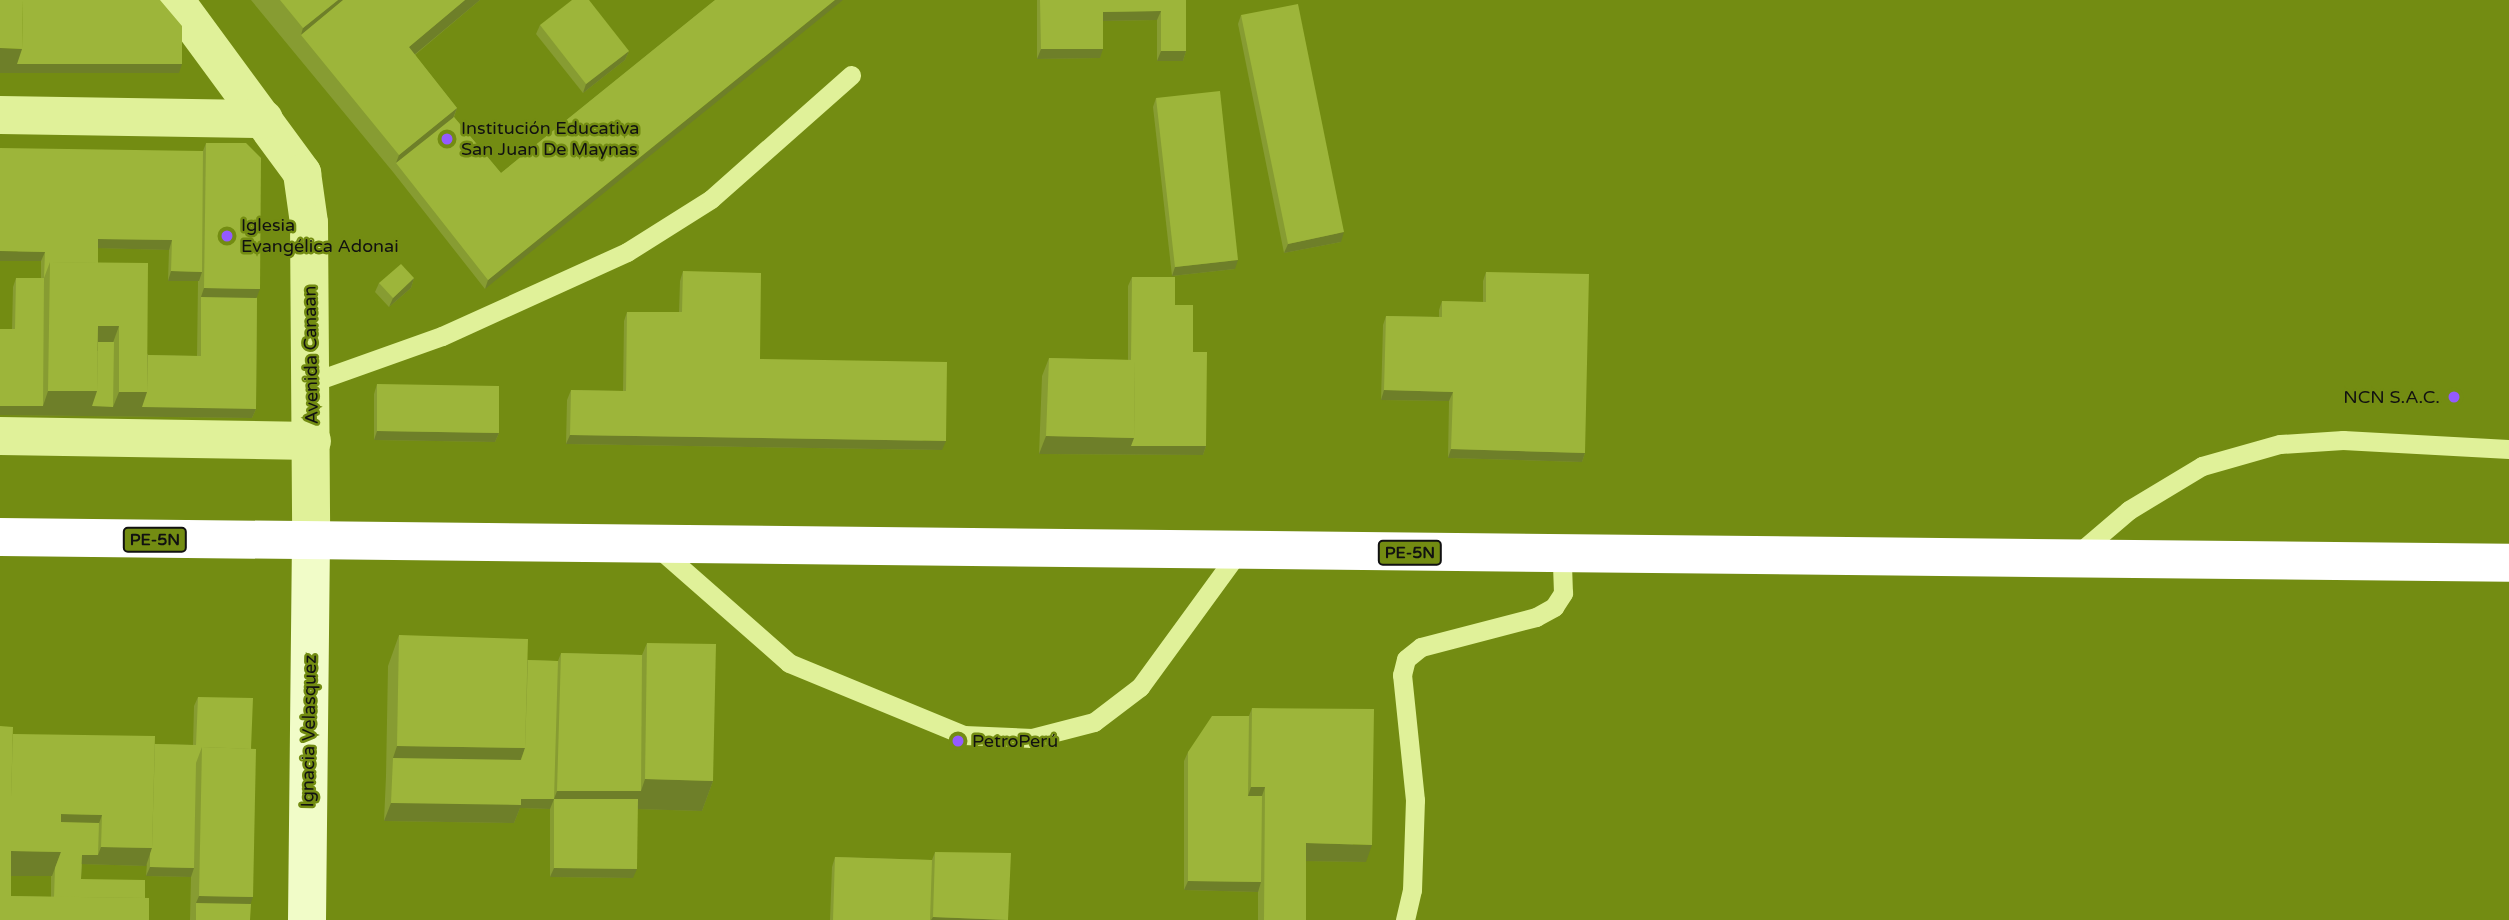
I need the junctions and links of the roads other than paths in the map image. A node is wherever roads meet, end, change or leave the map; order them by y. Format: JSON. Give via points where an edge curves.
{"nodes":[{"id":1,"x":175,"y":0,"type":"edge"},
{"id":2,"x":851,"y":75,"type":"dead end"},
{"id":3,"x":0,"y":116,"type":"edge"},
{"id":4,"x":264,"y":119,"type":"junction"},
{"id":5,"x":310,"y":383,"type":"junction"},
{"id":6,"x":0,"y":436,"type":"edge"},
{"id":7,"x":312,"y":441,"type":"junction"},
{"id":8,"x":2509,"y":449,"type":"edge"},
{"id":9,"x":0,"y":537,"type":"edge"},
{"id":10,"x":310,"y":542,"type":"junction"},
{"id":11,"x":655,"y":546,"type":"junction"},
{"id":12,"x":1239,"y":551,"type":"junction"},
{"id":13,"x":1562,"y":555,"type":"junction"},
{"id":14,"x":2071,"y":559,"type":"junction"},
{"id":15,"x":2509,"y":563,"type":"edge"},
{"id":16,"x":307,"y":920,"type":"edge"},
{"id":17,"x":1405,"y":920,"type":"edge"}],
"edges":[{"from":1,"to":4,"type":"street","name":"Avenida Canaan"},
{"from":2,"to":5,"type":"lane","via":[[711,199],[627,252],[442,336]]},
{"from":3,"to":4,"type":"street"},
{"from":4,"to":5,"type":"street","name":"Avenida Canaan","via":[[302,173],[309,223]]},
{"from":5,"to":7,"type":"street","name":"Avenida Canaan"},
{"from":6,"to":7,"type":"street"},
{"from":7,"to":10,"type":"street","name":"Avenida Canaan"},
{"from":8,"to":14,"type":"lane","via":[[2343,440],[2280,444],[2202,466],[2130,510]]},
{"from":9,"to":10,"type":"highway","number":"PE-5N"},
{"from":10,"to":11,"type":"highway","number":"PE-5N"},
{"from":10,"to":16,"type":"main road","name":"Ignacia Velasquez"},
{"from":11,"to":12,"type":"highway","number":"PE-5N"},
{"from":11,"to":12,"type":"lane","via":[[789,663],[964,735],[1032,738],[1094,722],[1140,687]]},
{"from":12,"to":13,"type":"highway","number":"PE-5N"},
{"from":13,"to":14,"type":"highway","number":"PE-5N"},
{"from":13,"to":17,"type":"lane","via":[[1563,593],[1554,607],[1536,617],[1421,647],[1406,659],[1402,675],[1415,800],[1412,890]]},
{"from":14,"to":15,"type":"highway","number":"PE-5N"}]}
